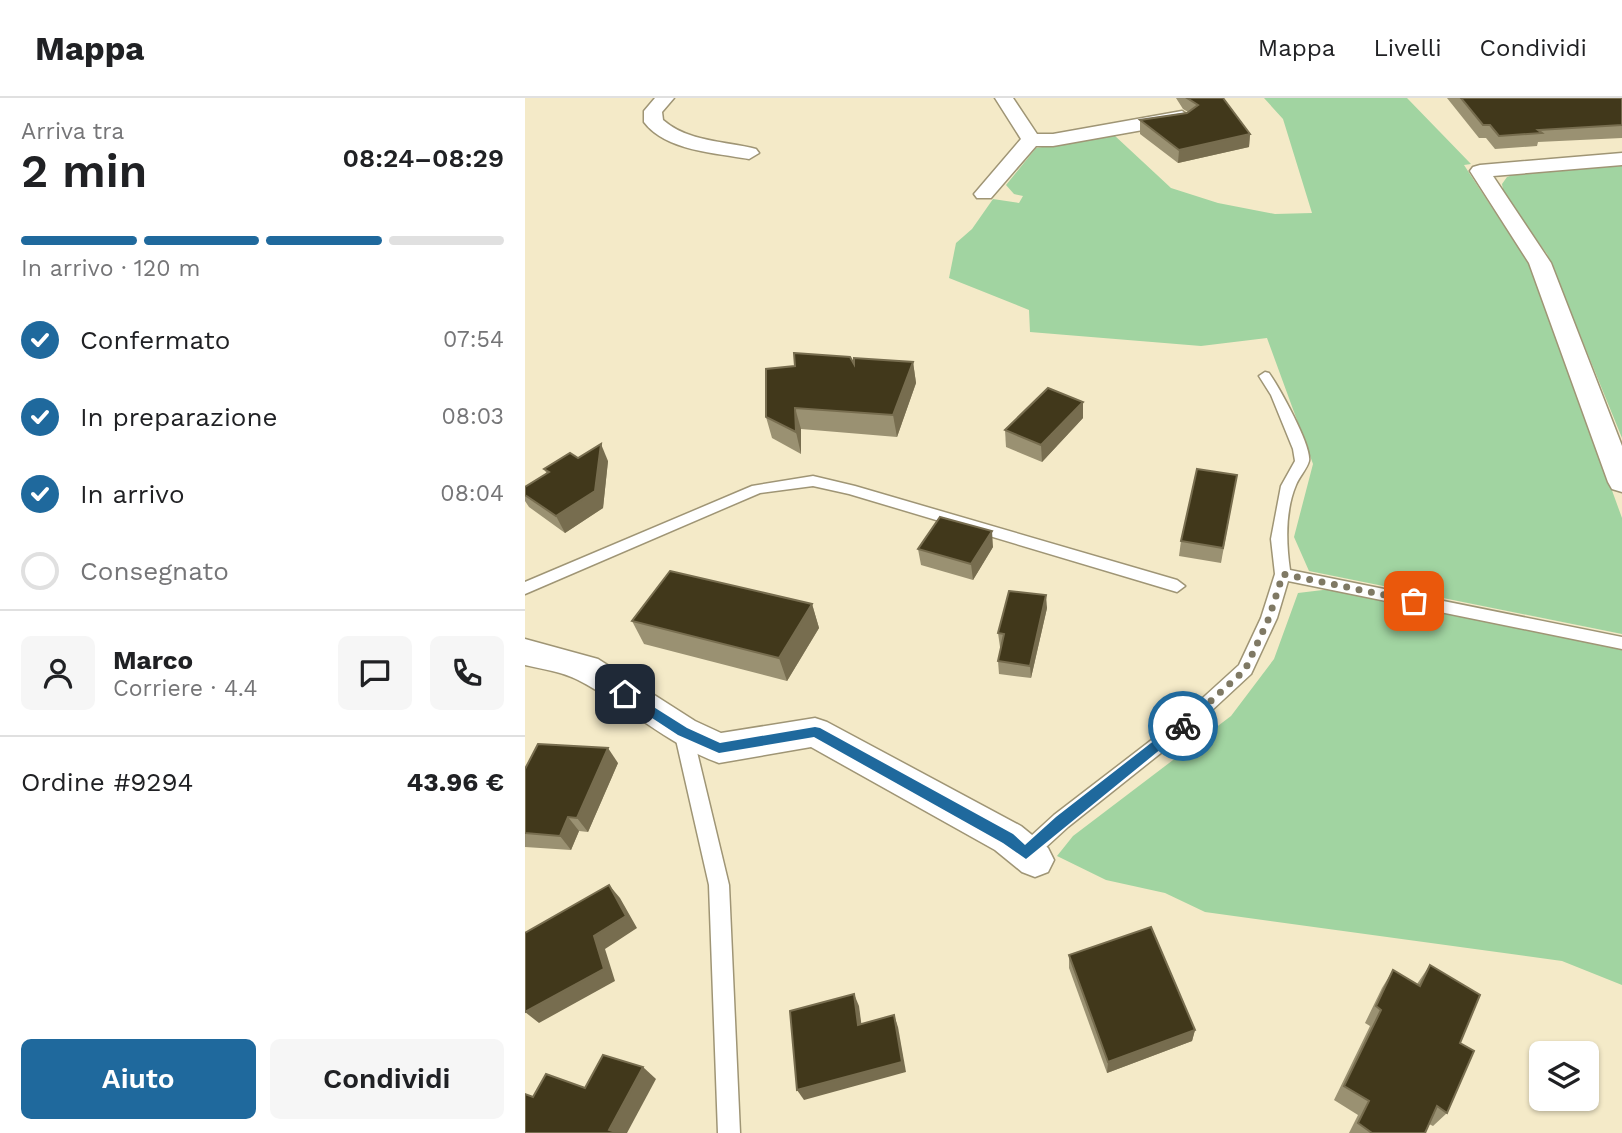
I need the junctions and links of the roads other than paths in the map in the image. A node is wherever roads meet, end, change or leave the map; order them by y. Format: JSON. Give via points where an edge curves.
{"nodes":[{"id":1,"x":665,"y":98,"type":"edge"},
{"id":2,"x":1004,"y":98,"type":"edge"},
{"id":3,"x":1185,"y":117,"type":"edge"},
{"id":4,"x":1031,"y":140,"type":"junction"},
{"id":5,"x":749,"y":153,"type":"dead end"},
{"id":6,"x":1622,"y":159,"type":"edge"},
{"id":7,"x":984,"y":194,"type":"dead end"},
{"id":8,"x":1265,"y":376,"type":"dead end"},
{"id":9,"x":1622,"y":482,"type":"edge"},
{"id":10,"x":1283,"y":574,"type":"junction"},
{"id":11,"x":1177,"y":586,"type":"dead end"},
{"id":12,"x":525,"y":588,"type":"edge"},
{"id":13,"x":1622,"y":643,"type":"edge"},
{"id":14,"x":525,"y":652,"type":"edge"},
{"id":15,"x":683,"y":732,"type":"junction"},
{"id":16,"x":1030,"y":857,"type":"joint"},
{"id":17,"x":729,"y":1133,"type":"edge"}],
"edges":[{"from":1,"to":5,"type":"street","via":[[654,110],[656,128]]},
{"from":2,"to":4,"type":"street"},
{"from":3,"to":4,"type":"street"},
{"from":4,"to":7,"type":"street"},
{"from":6,"to":9,"type":"street","via":[[1480,171],[1540,263]]},
{"from":8,"to":10,"type":"lane","via":[[1302,461],[1288,486],[1278,539]]},
{"from":10,"to":13,"type":"lane"},
{"from":10,"to":16,"type":"lane","via":[[1245,670],[1190,720],[1061,821]]},
{"from":11,"to":12,"type":"lane","via":[[813,481],[757,489]]},
{"from":14,"to":15,"type":"street","via":[[586,668]]},
{"from":15,"to":16,"type":"street","via":[[719,748],[815,732],[1008,838]]},
{"from":15,"to":17,"type":"lane","via":[[719,885]]}]}
